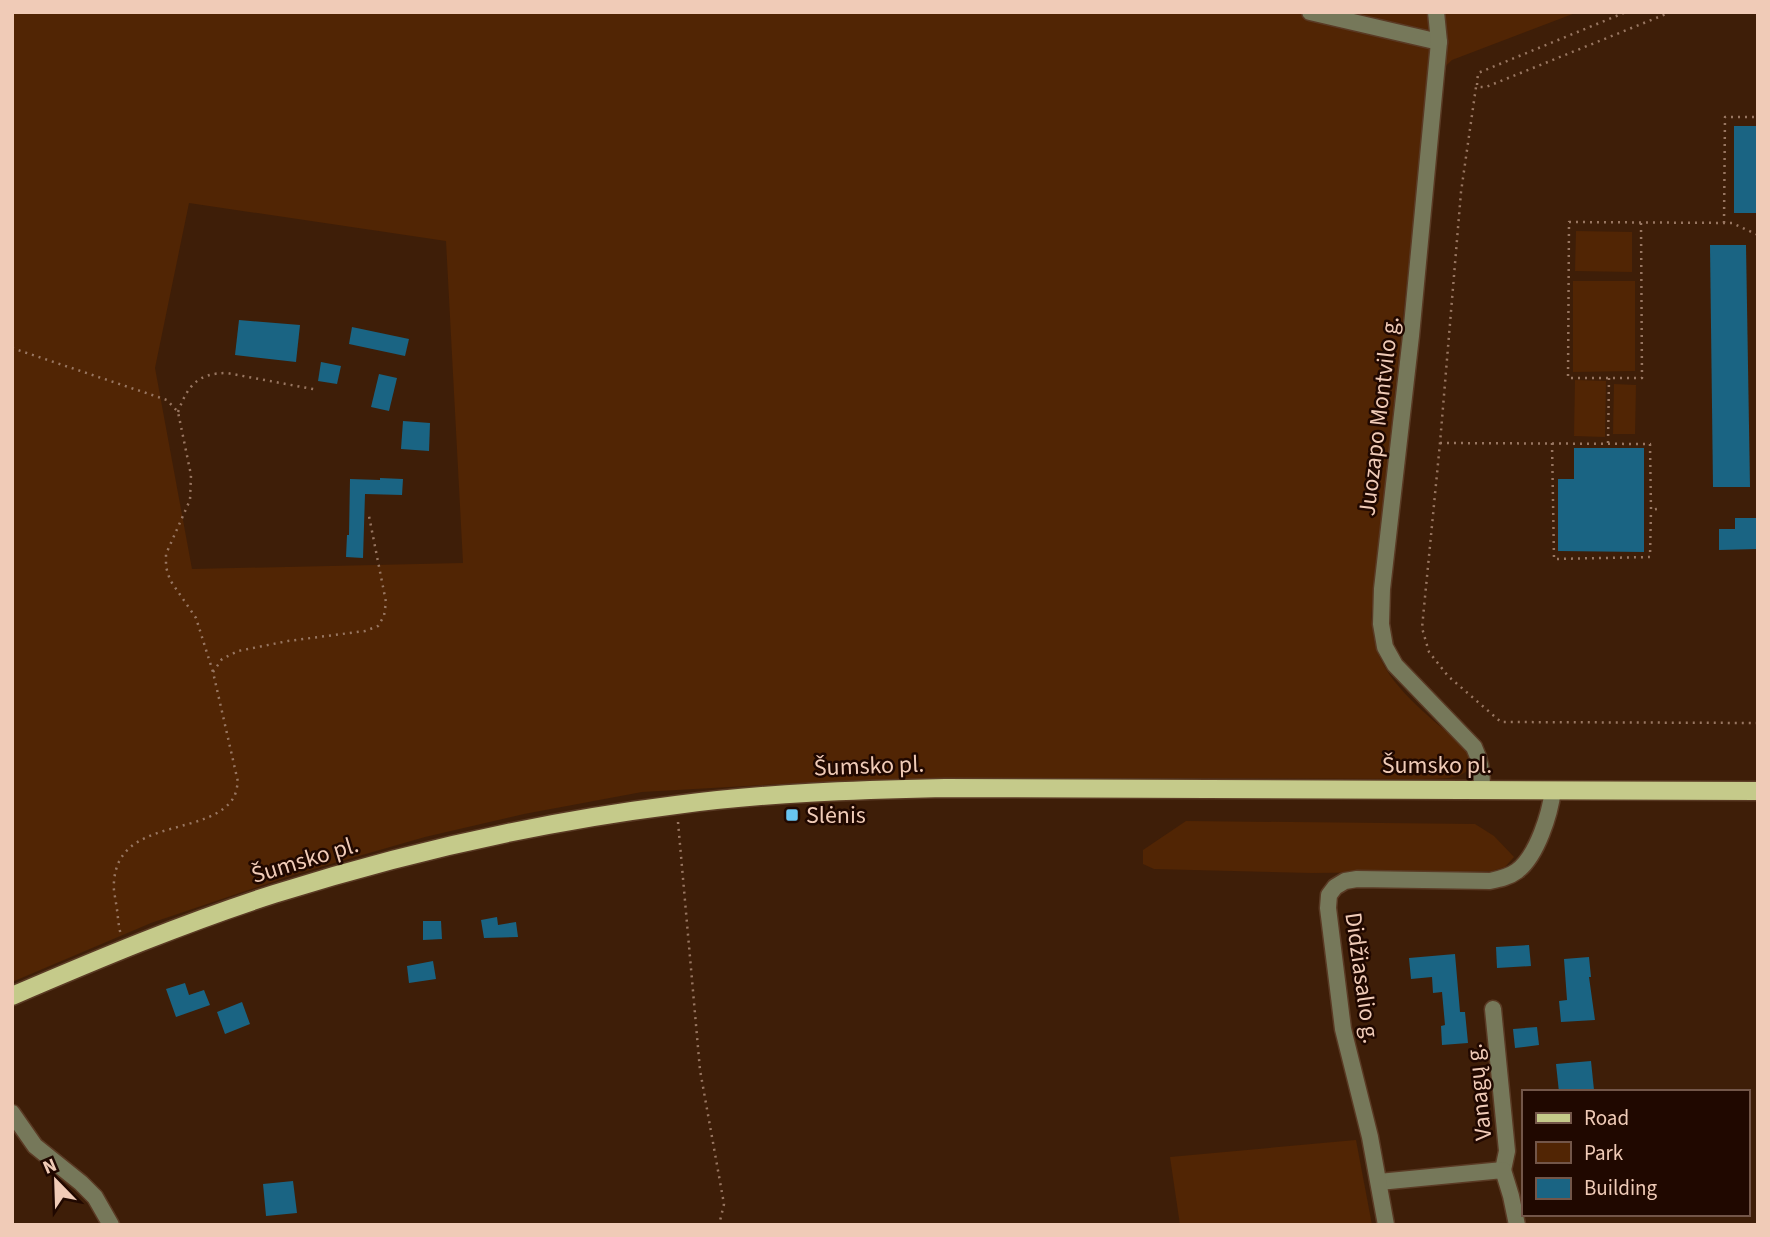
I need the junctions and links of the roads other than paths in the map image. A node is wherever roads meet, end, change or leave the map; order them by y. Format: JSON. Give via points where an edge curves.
{"nodes":[{"id":1,"x":1310,"y":12,"type":"edge"},
{"id":2,"x":1436,"y":12,"type":"edge"},
{"id":3,"x":1439,"y":42,"type":"junction"},
{"id":4,"x":1482,"y":790,"type":"junction"},
{"id":5,"x":1553,"y":790,"type":"junction"},
{"id":6,"x":1758,"y":791,"type":"edge"},
{"id":7,"x":12,"y":996,"type":"edge"},
{"id":8,"x":1493,"y":1009,"type":"dead end"},
{"id":9,"x":12,"y":1114,"type":"edge"},
{"id":10,"x":1503,"y":1170,"type":"junction"},
{"id":11,"x":1379,"y":1182,"type":"junction"},
{"id":12,"x":111,"y":1225,"type":"edge"},
{"id":13,"x":1386,"y":1225,"type":"edge"},
{"id":14,"x":1517,"y":1225,"type":"edge"}],
"edges":[{"from":1,"to":3,"type":"street"},
{"from":2,"to":3,"type":"street","name":"Juozapo Montvilo g."},
{"from":3,"to":4,"type":"street","name":"Juozapo Montvilo g.","via":[[1381,624],[1385,647],[1395,665],[1474,747],[1481,762]]},
{"from":4,"to":5,"type":"main road","name":"Šumsko pl."},
{"from":4,"to":7,"type":"main road","name":"Šumsko pl.","via":[[934,789],[816,792],[676,804],[525,829],[360,868],[125,948]]},
{"from":5,"to":6,"type":"main road","name":"Šumsko pl."},
{"from":5,"to":11,"type":"street","name":"Didžiasalio g.","via":[[1550,811],[1531,854],[1505,878],[1357,879],[1345,881],[1329,895],[1343,1029]]},
{"from":8,"to":10,"type":"street","name":"Vanagų g.","via":[[1507,1151]]},
{"from":9,"to":12,"type":"street","via":[[35,1146],[95,1197]]},
{"from":10,"to":11,"type":"street","name":"Vanagų g."},
{"from":10,"to":14,"type":"street","name":"Vanagų g."},
{"from":11,"to":13,"type":"street","name":"Didžiasalio g."}]}
